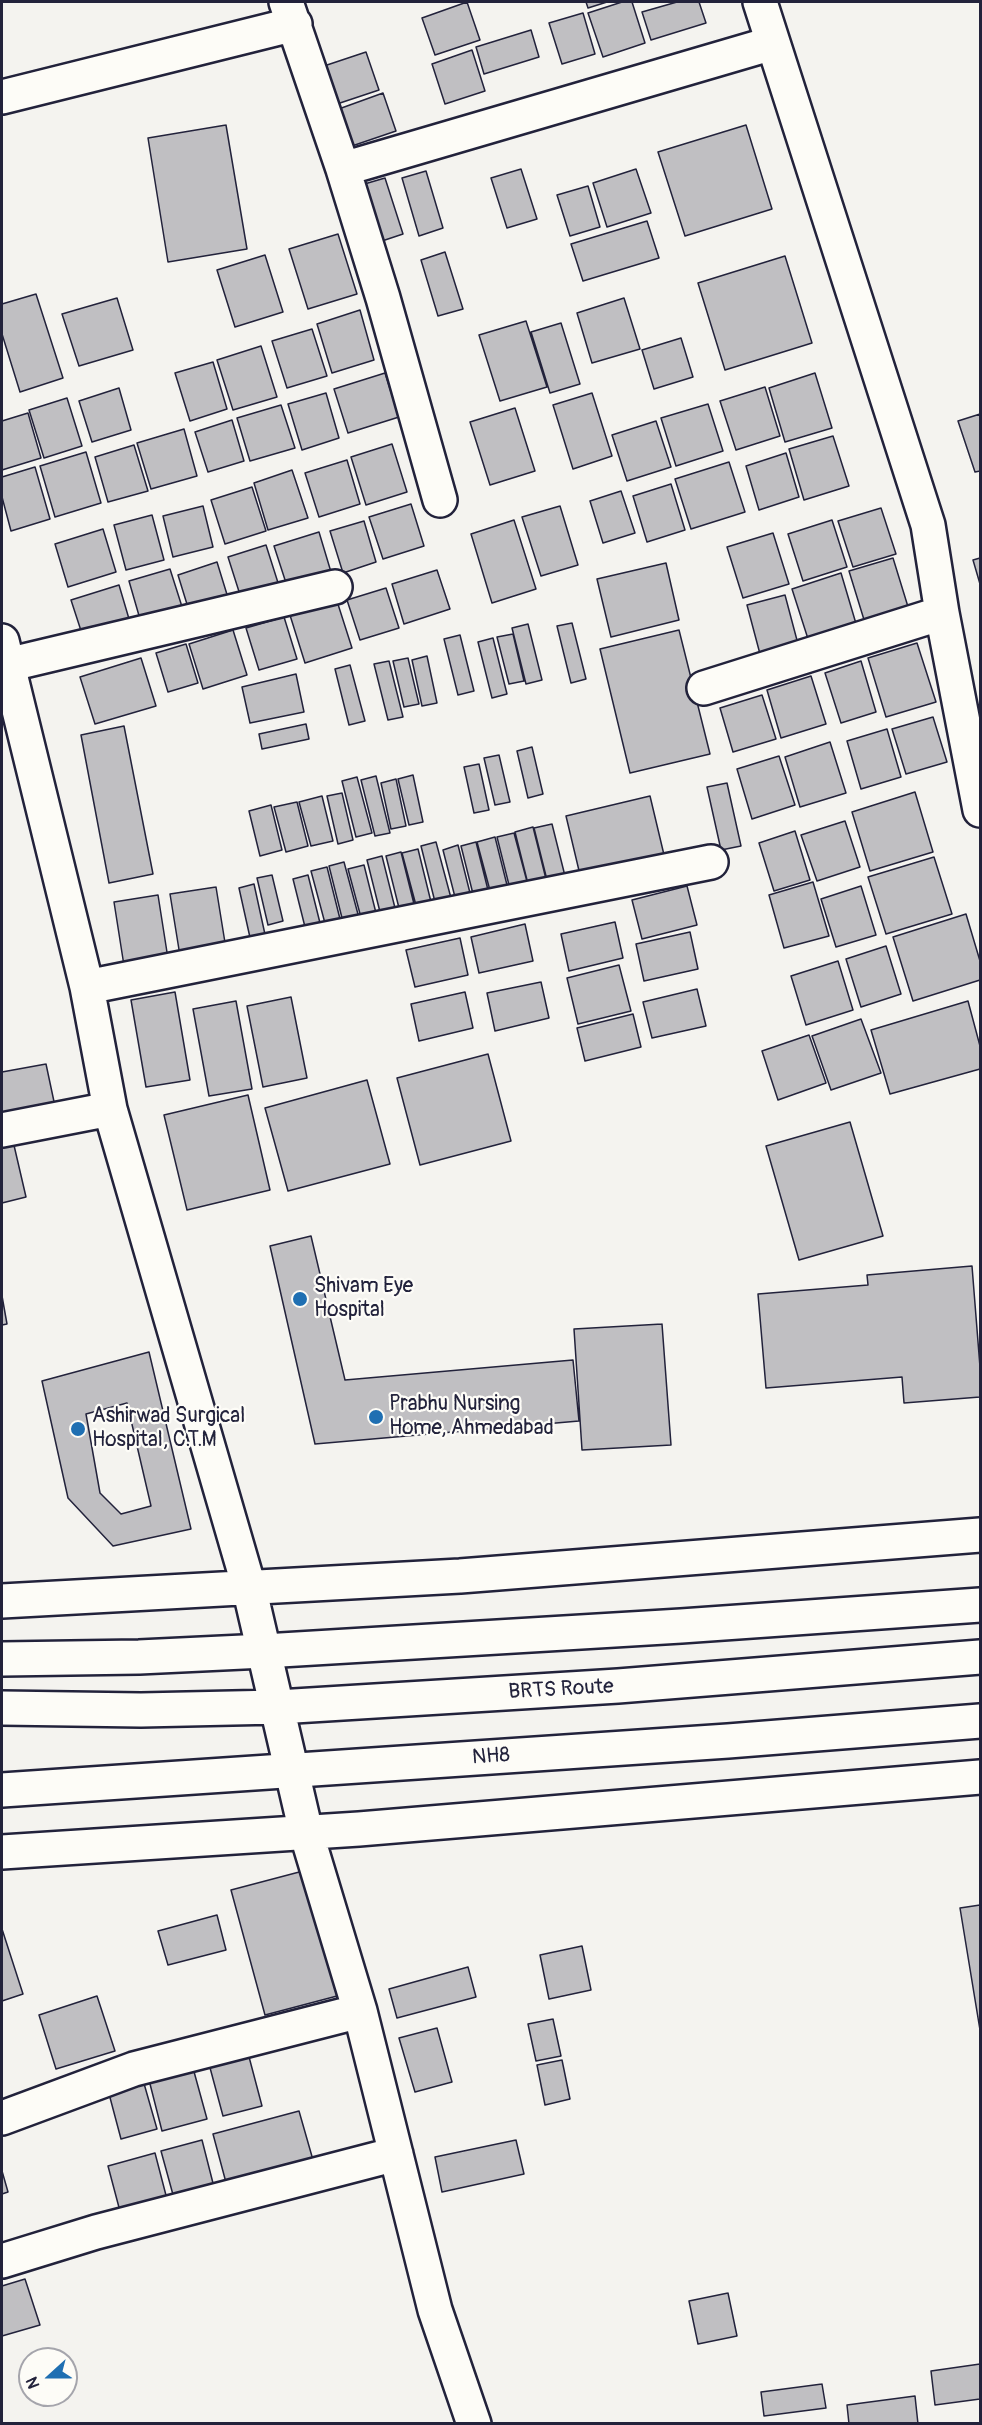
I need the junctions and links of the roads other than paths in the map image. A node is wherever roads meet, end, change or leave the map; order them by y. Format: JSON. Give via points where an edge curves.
{"nodes":[{"id":1,"x":760,"y":2,"type":"edge"},
{"id":2,"x":290,"y":13,"type":"edge"},
{"id":3,"x":773,"y":44,"type":"junction"},
{"id":4,"x":2,"y":97,"type":"edge"},
{"id":5,"x":343,"y":169,"type":"junction"},
{"id":6,"x":441,"y":500,"type":"dead end"},
{"id":7,"x":335,"y":587,"type":"dead end"},
{"id":8,"x":942,"y":613,"type":"junction"},
{"id":9,"x":4,"y":653,"type":"edge"},
{"id":10,"x":704,"y":688,"type":"dead end"},
{"id":11,"x":14,"y":744,"type":"edge"},
{"id":12,"x":981,"y":810,"type":"edge"},
{"id":13,"x":711,"y":862,"type":"dead end"},
{"id":14,"x":87,"y":987,"type":"junction"},
{"id":15,"x":110,"y":1109,"type":"junction"},
{"id":16,"x":2,"y":1130,"type":"edge"},
{"id":17,"x":981,"y":1534,"type":"edge"},
{"id":18,"x":249,"y":1587,"type":"junction"},
{"id":19,"x":2,"y":1601,"type":"edge"},
{"id":20,"x":981,"y":1605,"type":"edge"},
{"id":21,"x":264,"y":1651,"type":"junction"},
{"id":22,"x":981,"y":1657,"type":"edge"},
{"id":23,"x":2,"y":1659,"type":"edge"},
{"id":24,"x":278,"y":1707,"type":"junction"},
{"id":25,"x":2,"y":1708,"type":"edge"},
{"id":26,"x":141,"y":1710,"type":"junction"},
{"id":27,"x":981,"y":1721,"type":"edge"},
{"id":28,"x":2,"y":1731,"type":"edge"},
{"id":29,"x":293,"y":1771,"type":"junction"},
{"id":30,"x":981,"y":1777,"type":"edge"},
{"id":31,"x":2,"y":1790,"type":"edge"},
{"id":32,"x":306,"y":1832,"type":"junction"},
{"id":33,"x":2,"y":1851,"type":"edge"},
{"id":34,"x":360,"y":2011,"type":"junction"},
{"id":35,"x":2,"y":2118,"type":"edge"},
{"id":36,"x":396,"y":2154,"type":"junction"},
{"id":37,"x":2,"y":2261,"type":"edge"},
{"id":38,"x":474,"y":2424,"type":"edge"}],
"edges":[{"from":1,"to":3,"type":"street"},
{"from":2,"to":4,"type":"street"},
{"from":2,"to":5,"type":"street"},
{"from":3,"to":5,"type":"street"},
{"from":3,"to":8,"type":"street","via":[[928,525]]},
{"from":5,"to":6,"type":"street"},
{"from":7,"to":9,"type":"street"},
{"from":8,"to":10,"type":"street"},
{"from":8,"to":12,"type":"street"},
{"from":9,"to":11,"type":"street"},
{"from":11,"to":14,"type":"street"},
{"from":13,"to":14,"type":"street"},
{"from":14,"to":15,"type":"street"},
{"from":15,"to":16,"type":"street"},
{"from":15,"to":18,"type":"street"},
{"from":17,"to":18,"type":"street","via":[[460,1576]]},
{"from":18,"to":19,"type":"street"},
{"from":18,"to":21,"type":"street"},
{"from":20,"to":21,"type":"street"},
{"from":21,"to":23,"type":"street"},
{"from":21,"to":24,"type":"street"},
{"from":22,"to":24,"type":"street","name":"BRTS Route","via":[[618,1686]]},
{"from":24,"to":26,"type":"street","name":"BRTS Route"},
{"from":24,"to":29,"type":"street"},
{"from":25,"to":26,"type":"street"},
{"from":26,"to":28,"type":"street"},
{"from":27,"to":29,"type":"street","name":"NH8"},
{"from":29,"to":31,"type":"street","name":"NH8"},
{"from":29,"to":32,"type":"street"},
{"from":30,"to":32,"type":"street"},
{"from":32,"to":33,"type":"street"},
{"from":32,"to":34,"type":"street"},
{"from":34,"to":35,"type":"street","via":[[134,2069]]},
{"from":34,"to":36,"type":"street"},
{"from":36,"to":37,"type":"street","via":[[96,2232]]},
{"from":36,"to":38,"type":"street","via":[[435,2310]]}]}
